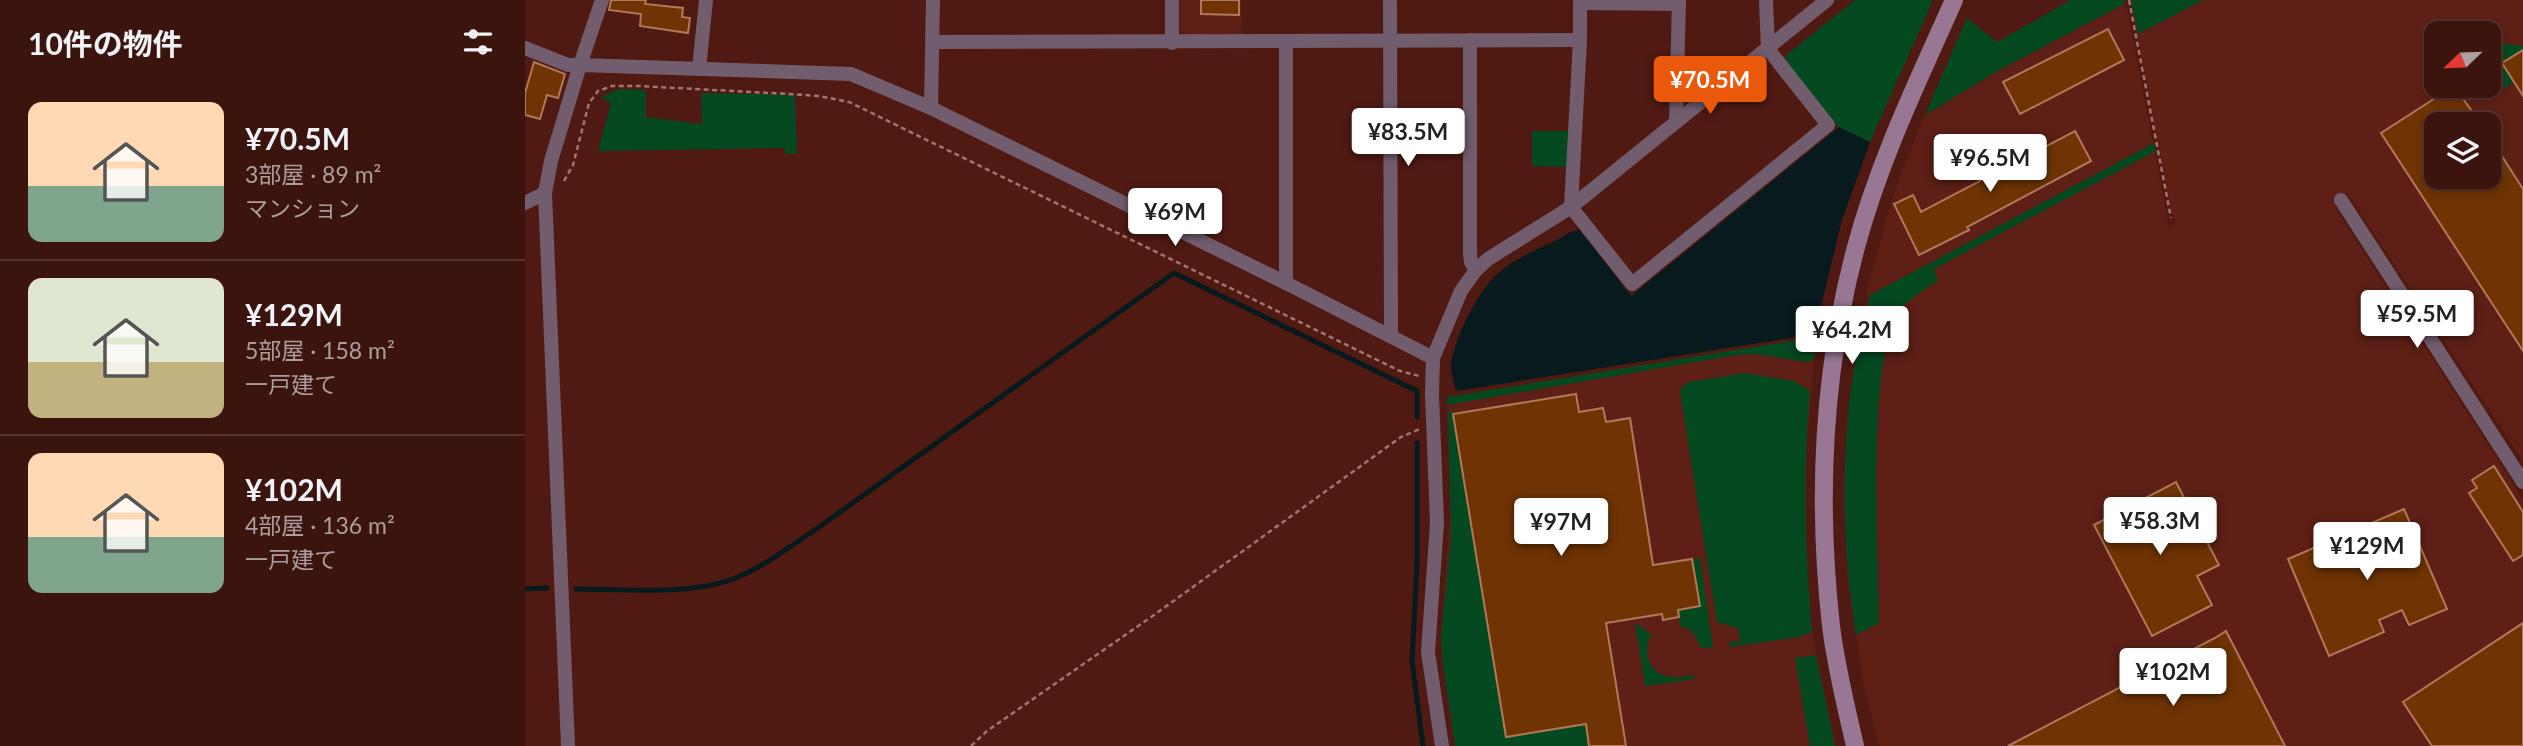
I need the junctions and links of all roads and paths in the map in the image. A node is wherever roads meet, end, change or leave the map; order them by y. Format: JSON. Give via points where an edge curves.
{"nodes":[{"id":1,"x":602,"y":0,"type":"edge"},
{"id":2,"x":706,"y":0,"type":"edge"},
{"id":3,"x":933,"y":0,"type":"edge"},
{"id":4,"x":1172,"y":0,"type":"edge"},
{"id":5,"x":1390,"y":0,"type":"edge"},
{"id":6,"x":1766,"y":0,"type":"edge"},
{"id":7,"x":1827,"y":0,"type":"edge"},
{"id":8,"x":1954,"y":0,"type":"edge"},
{"id":9,"x":2129,"y":0,"type":"edge"},
{"id":10,"x":1580,"y":2,"type":"edge"},
{"id":11,"x":1679,"y":2,"type":"edge"},
{"id":12,"x":1390,"y":39,"type":"junction"},
{"id":13,"x":1470,"y":40,"type":"junction"},
{"id":14,"x":1580,"y":40,"type":"junction"},
{"id":15,"x":1286,"y":41,"type":"junction"},
{"id":16,"x":933,"y":42,"type":"junction"},
{"id":17,"x":1172,"y":43,"type":"junction"},
{"id":18,"x":525,"y":48,"type":"edge"},
{"id":19,"x":1768,"y":49,"type":"junction"},
{"id":20,"x":580,"y":65,"type":"junction"},
{"id":21,"x":699,"y":69,"type":"junction"},
{"id":22,"x":931,"y":108,"type":"junction"},
{"id":23,"x":1676,"y":122,"type":"junction"},
{"id":24,"x":545,"y":193,"type":"junction"},
{"id":25,"x":2341,"y":200,"type":"dead end"},
{"id":26,"x":525,"y":202,"type":"edge"},
{"id":27,"x":1571,"y":207,"type":"junction"},
{"id":28,"x":2171,"y":218,"type":"dead end"},
{"id":29,"x":1476,"y":270,"type":"junction"},
{"id":30,"x":1286,"y":283,"type":"junction"},
{"id":31,"x":1391,"y":335,"type":"junction"},
{"id":32,"x":1433,"y":358,"type":"junction"},
{"id":33,"x":1433,"y":378,"type":"junction"},
{"id":34,"x":1434,"y":421,"type":"junction"},
{"id":35,"x":2523,"y":482,"type":"edge"},
{"id":36,"x":568,"y":746,"type":"edge"},
{"id":37,"x":971,"y":746,"type":"edge"},
{"id":38,"x":1442,"y":746,"type":"edge"},
{"id":39,"x":1855,"y":746,"type":"edge"}],
"edges":[{"from":1,"to":20,"type":"street"},
{"from":2,"to":21,"type":"street"},
{"from":3,"to":16,"type":"street"},
{"from":4,"to":17,"type":"street"},
{"from":5,"to":12,"type":"street"},
{"from":6,"to":19,"type":"street"},
{"from":7,"to":19,"type":"street"},
{"from":8,"to":39,"type":"street","via":[[1866,213],[1833,363],[1823,489],[1826,578],[1835,652]]},
{"from":9,"to":28,"type":"path"},
{"from":10,"to":11,"type":"street"},
{"from":10,"to":14,"type":"street"},
{"from":11,"to":23,"type":"street"},
{"from":12,"to":13,"type":"street"},
{"from":12,"to":15,"type":"street"},
{"from":12,"to":31,"type":"street"},
{"from":13,"to":14,"type":"street"},
{"from":13,"to":29,"type":"street","via":[[1470,254]]},
{"from":14,"to":27,"type":"street"},
{"from":15,"to":17,"type":"street"},
{"from":15,"to":30,"type":"street"},
{"from":16,"to":17,"type":"street"},
{"from":16,"to":22,"type":"street"},
{"from":18,"to":20,"type":"street","via":[[568,65]]},
{"from":19,"to":23,"type":"street"},
{"from":19,"to":27,"type":"street","via":[[1828,125],[1632,284]]},
{"from":20,"to":21,"type":"street"},
{"from":20,"to":24,"type":"street"},
{"from":21,"to":22,"type":"street","via":[[851,74]]},
{"from":22,"to":30,"type":"street"},
{"from":23,"to":27,"type":"street"},
{"from":24,"to":26,"type":"street"},
{"from":24,"to":33,"type":"path","via":[[569,174],[589,103],[598,91],[613,86],[819,96],[849,102],[1400,371]]},
{"from":24,"to":36,"type":"street"},
{"from":25,"to":35,"type":"street"},
{"from":27,"to":29,"type":"street"},
{"from":29,"to":32,"type":"street","via":[[1452,308]]},
{"from":30,"to":31,"type":"street"},
{"from":31,"to":32,"type":"street"},
{"from":32,"to":33,"type":"street"},
{"from":33,"to":34,"type":"street"},
{"from":34,"to":37,"type":"path","via":[[1401,437]]},
{"from":34,"to":38,"type":"street","via":[[1437,523],[1428,652]]}]}
